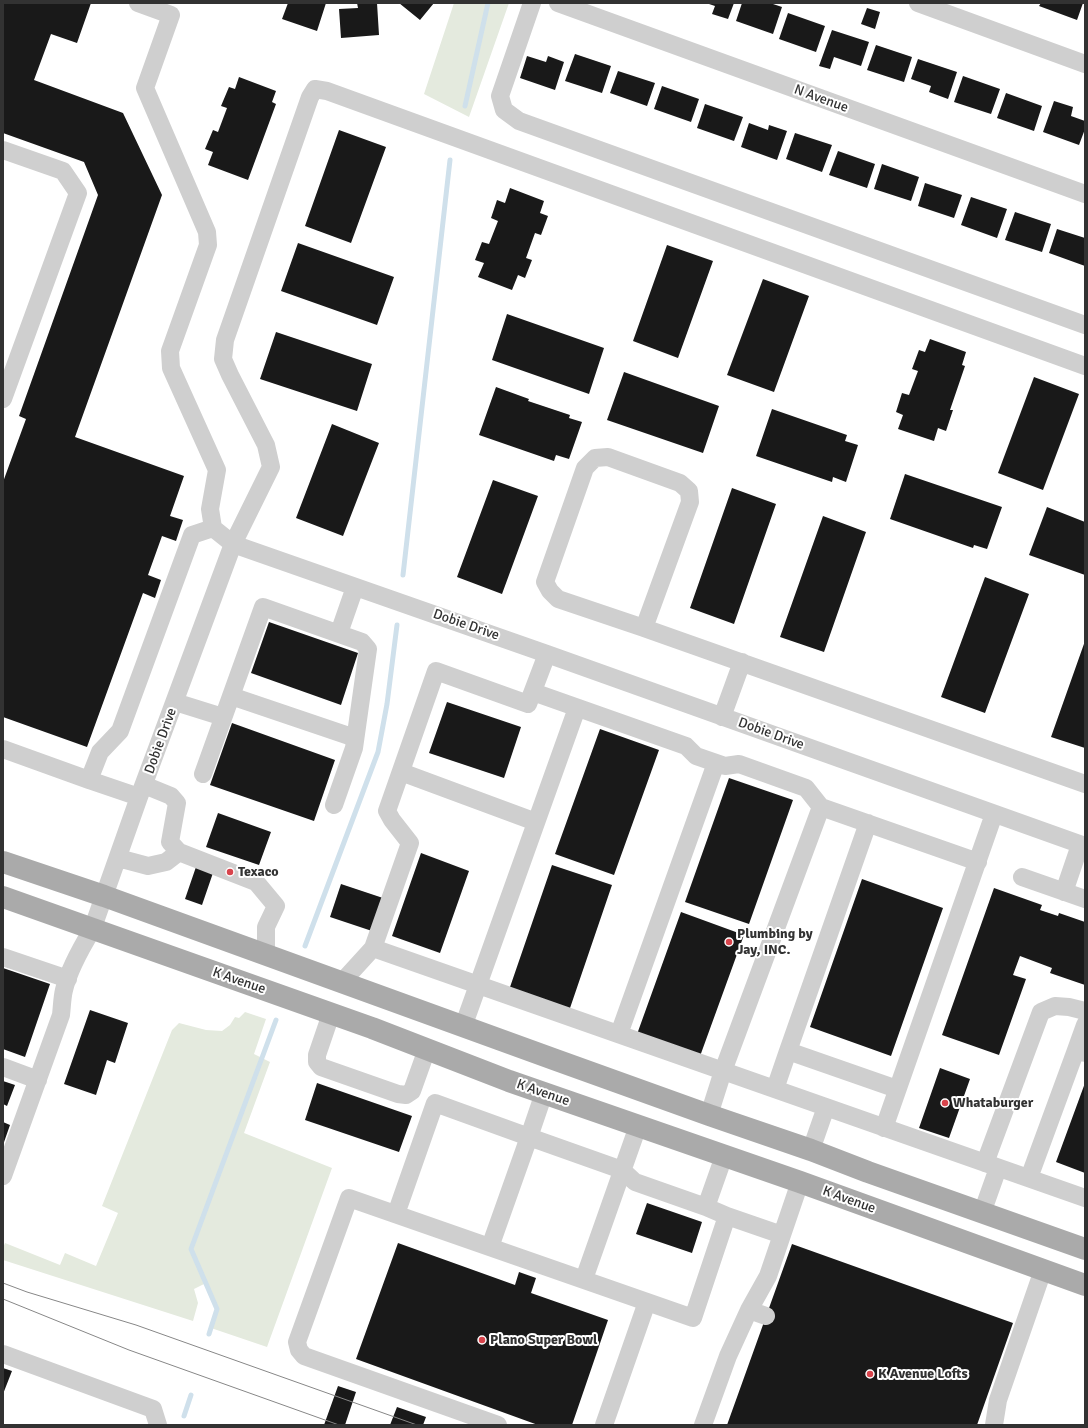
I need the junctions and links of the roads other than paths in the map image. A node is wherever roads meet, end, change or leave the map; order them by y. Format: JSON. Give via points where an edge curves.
{"nodes":[{"id":1,"x":138,"y":3,"type":"edge"},
{"id":2,"x":532,"y":3,"type":"edge"},
{"id":3,"x":558,"y":3,"type":"edge"},
{"id":4,"x":918,"y":3,"type":"edge"},
{"id":5,"x":1085,"y":64,"type":"edge"},
{"id":6,"x":3,"y":150,"type":"edge"},
{"id":7,"x":1085,"y":194,"type":"edge"},
{"id":8,"x":1085,"y":326,"type":"edge"},
{"id":9,"x":10,"y":359,"type":"edge"},
{"id":10,"x":1085,"y":366,"type":"edge"},
{"id":11,"x":3,"y":399,"type":"edge"},
{"id":12,"x":213,"y":528,"type":"junction"},
{"id":13,"x":233,"y":544,"type":"junction"},
{"id":14,"x":355,"y":587,"type":"junction"},
{"id":15,"x":644,"y":628,"type":"junction"},
{"id":16,"x":339,"y":633,"type":"junction"},
{"id":17,"x":547,"y":654,"type":"junction"},
{"id":18,"x":742,"y":662,"type":"junction"},
{"id":19,"x":533,"y":692,"type":"junction"},
{"id":20,"x":231,"y":696,"type":"junction"},
{"id":21,"x":175,"y":702,"type":"junction"},
{"id":22,"x":577,"y":708,"type":"junction"},
{"id":23,"x":722,"y":716,"type":"junction"},
{"id":24,"x":223,"y":717,"type":"junction"},
{"id":25,"x":355,"y":738,"type":"junction"},
{"id":26,"x":3,"y":750,"type":"edge"},
{"id":27,"x":716,"y":763,"type":"junction"},
{"id":28,"x":401,"y":772,"type":"junction"},
{"id":29,"x":203,"y":774,"type":"dead end"},
{"id":30,"x":89,"y":780,"type":"junction"},
{"id":31,"x":1085,"y":784,"type":"edge"},
{"id":32,"x":142,"y":791,"type":"junction"},
{"id":33,"x":334,"y":806,"type":"dead end"},
{"id":34,"x":821,"y":807,"type":"junction"},
{"id":35,"x":994,"y":814,"type":"junction"},
{"id":36,"x":536,"y":822,"type":"junction"},
{"id":37,"x":868,"y":823,"type":"junction"},
{"id":38,"x":1082,"y":845,"type":"edge"},
{"id":39,"x":179,"y":852,"type":"junction"},
{"id":40,"x":118,"y":858,"type":"junction"},
{"id":41,"x":3,"y":862,"type":"edge"},
{"id":42,"x":978,"y":862,"type":"junction"},
{"id":43,"x":1022,"y":877,"type":"dead end"},
{"id":44,"x":1064,"y":892,"type":"junction"},
{"id":45,"x":104,"y":896,"type":"junction"},
{"id":46,"x":3,"y":898,"type":"edge"},
{"id":47,"x":1085,"y":899,"type":"edge"},
{"id":48,"x":92,"y":930,"type":"junction"},
{"id":49,"x":373,"y":948,"type":"junction"},
{"id":50,"x":266,"y":955,"type":"junction"},
{"id":51,"x":3,"y":957,"type":"edge"},
{"id":52,"x":68,"y":979,"type":"junction"},
{"id":53,"x":342,"y":982,"type":"junction"},
{"id":54,"x":478,"y":985,"type":"junction"},
{"id":55,"x":1085,"y":1011,"type":"edge"},
{"id":56,"x":331,"y":1014,"type":"junction"},
{"id":57,"x":1085,"y":1025,"type":"edge"},
{"id":58,"x":463,"y":1027,"type":"junction"},
{"id":59,"x":619,"y":1034,"type":"junction"},
{"id":60,"x":427,"y":1050,"type":"junction"},
{"id":61,"x":788,"y":1051,"type":"junction"},
{"id":62,"x":1081,"y":1052,"type":"edge"},
{"id":63,"x":556,"y":1060,"type":"junction"},
{"id":64,"x":3,"y":1067,"type":"edge"},
{"id":65,"x":723,"y":1071,"type":"junction"},
{"id":66,"x":38,"y":1080,"type":"junction"},
{"id":67,"x":775,"y":1089,"type":"junction"},
{"id":68,"x":897,"y":1089,"type":"junction"},
{"id":69,"x":544,"y":1093,"type":"junction"},
{"id":70,"x":826,"y":1107,"type":"junction"},
{"id":71,"x":709,"y":1115,"type":"junction"},
{"id":72,"x":638,"y":1126,"type":"junction"},
{"id":73,"x":884,"y":1128,"type":"junction"},
{"id":74,"x":529,"y":1137,"type":"junction"},
{"id":75,"x":811,"y":1150,"type":"junction"},
{"id":76,"x":724,"y":1156,"type":"junction"},
{"id":77,"x":992,"y":1165,"type":"junction"},
{"id":78,"x":622,"y":1170,"type":"junction"},
{"id":79,"x":3,"y":1176,"type":"edge"},
{"id":80,"x":1029,"y":1178,"type":"junction"},
{"id":81,"x":800,"y":1182,"type":"junction"},
{"id":82,"x":1085,"y":1198,"type":"edge"},
{"id":83,"x":706,"y":1207,"type":"junction"},
{"id":84,"x":982,"y":1213,"type":"junction"},
{"id":85,"x":396,"y":1214,"type":"junction"},
{"id":86,"x":727,"y":1216,"type":"junction"},
{"id":87,"x":782,"y":1235,"type":"junction"},
{"id":88,"x":490,"y":1247,"type":"junction"},
{"id":89,"x":1085,"y":1249,"type":"edge"},
{"id":90,"x":1043,"y":1270,"type":"junction"},
{"id":91,"x":584,"y":1280,"type":"junction"},
{"id":92,"x":1085,"y":1285,"type":"edge"},
{"id":93,"x":647,"y":1302,"type":"junction"},
{"id":94,"x":749,"y":1310,"type":"junction"},
{"id":95,"x":766,"y":1316,"type":"dead end"},
{"id":96,"x":3,"y":1354,"type":"edge"},
{"id":97,"x":158,"y":1425,"type":"edge"},
{"id":98,"x":498,"y":1425,"type":"edge"},
{"id":99,"x":604,"y":1425,"type":"edge"},
{"id":100,"x":703,"y":1425,"type":"edge"},
{"id":101,"x":994,"y":1425,"type":"edge"}],
"edges":[{"from":1,"to":12,"type":"street","via":[[172,15],[145,88],[207,232],[208,245],[170,351],[171,368],[217,470],[210,509]]},
{"from":2,"to":8,"type":"street","via":[[500,96],[504,110],[519,121]]},
{"from":3,"to":7,"type":"street","name":"N Avenue"},
{"from":4,"to":5,"type":"street"},
{"from":6,"to":9,"type":"street","via":[[63,172],[78,193]]},
{"from":9,"to":11,"type":"street"},
{"from":10,"to":13,"type":"street","via":[[327,91],[315,89],[310,97],[225,340],[223,359],[266,445],[271,467]]},
{"from":12,"to":13,"type":"street"},
{"from":12,"to":30,"type":"street","via":[[192,536],[120,731],[100,752]]},
{"from":13,"to":14,"type":"street","name":"Dobie Drive"},
{"from":13,"to":21,"type":"street","name":"Dobie Drive"},
{"from":14,"to":16,"type":"street"},
{"from":14,"to":17,"type":"street","name":"Dobie Drive"},
{"from":15,"to":15,"type":"street","via":[[558,599],[545,582],[585,468],[595,458],[608,457],[680,483],[689,491],[690,502]]},
{"from":15,"to":18,"type":"street"},
{"from":16,"to":20,"type":"street","via":[[263,606]]},
{"from":16,"to":25,"type":"street","via":[[362,642],[368,649]]},
{"from":17,"to":19,"type":"street"},
{"from":17,"to":23,"type":"street","name":"Dobie Drive"},
{"from":18,"to":23,"type":"street"},
{"from":18,"to":31,"type":"street"},
{"from":19,"to":22,"type":"street"},
{"from":19,"to":28,"type":"street","via":[[528,704],[436,671]]},
{"from":20,"to":24,"type":"street"},
{"from":20,"to":25,"type":"street"},
{"from":21,"to":24,"type":"street"},
{"from":21,"to":32,"type":"street","name":"Dobie Drive"},
{"from":22,"to":27,"type":"street","via":[[686,746],[696,756]]},
{"from":22,"to":36,"type":"street"},
{"from":23,"to":35,"type":"street","name":"Dobie Drive"},
{"from":24,"to":29,"type":"street"},
{"from":25,"to":33,"type":"street"},
{"from":26,"to":30,"type":"street"},
{"from":27,"to":34,"type":"street","via":[[724,766],[739,764],[806,788]]},
{"from":27,"to":59,"type":"street"},
{"from":28,"to":36,"type":"street"},
{"from":28,"to":49,"type":"street","via":[[387,811],[410,843]]},
{"from":30,"to":32,"type":"street"},
{"from":32,"to":39,"type":"street","via":[[171,796],[177,803],[170,842]]},
{"from":32,"to":40,"type":"street","name":"Dobie Drive"},
{"from":34,"to":37,"type":"street"},
{"from":34,"to":65,"type":"street"},
{"from":35,"to":38,"type":"street","name":"Dobie Drive"},
{"from":35,"to":42,"type":"street"},
{"from":36,"to":54,"type":"street"},
{"from":37,"to":42,"type":"street"},
{"from":37,"to":61,"type":"street"},
{"from":38,"to":44,"type":"street"},
{"from":39,"to":40,"type":"street","via":[[166,862],[148,866]]},
{"from":39,"to":50,"type":"street","via":[[256,882],[276,906],[266,927]]},
{"from":40,"to":45,"type":"street","name":"Dobie Drive"},
{"from":41,"to":45,"type":"main road"},
{"from":42,"to":68,"type":"street"},
{"from":43,"to":44,"type":"street"},
{"from":44,"to":47,"type":"street"},
{"from":45,"to":48,"type":"street","name":"Dobie Drive"},
{"from":45,"to":50,"type":"main road"},
{"from":46,"to":48,"type":"main road","name":"K Avenue"},
{"from":48,"to":52,"type":"street","name":"Dobie Drive"},
{"from":48,"to":56,"type":"main road","name":"K Avenue"},
{"from":49,"to":53,"type":"street"},
{"from":49,"to":54,"type":"street"},
{"from":50,"to":53,"type":"main road"},
{"from":51,"to":52,"type":"street"},
{"from":52,"to":66,"type":"street","name":"Dobie Drive","via":[[64,989],[61,1015]]},
{"from":53,"to":56,"type":"main road"},
{"from":53,"to":58,"type":"main road"},
{"from":54,"to":58,"type":"street"},
{"from":54,"to":59,"type":"street"},
{"from":55,"to":77,"type":"street","via":[[1055,1006],[1041,1012]]},
{"from":56,"to":60,"type":"main road","name":"K Avenue"},
{"from":56,"to":60,"type":"street","via":[[317,1055],[317,1062],[321,1067],[406,1095],[412,1091]]},
{"from":57,"to":62,"type":"street"},
{"from":58,"to":63,"type":"main road"},
{"from":59,"to":65,"type":"street"},
{"from":60,"to":69,"type":"main road","name":"K Avenue"},
{"from":61,"to":67,"type":"street"},
{"from":61,"to":68,"type":"street"},
{"from":62,"to":80,"type":"street"},
{"from":63,"to":69,"type":"main road"},
{"from":63,"to":71,"type":"main road"},
{"from":64,"to":66,"type":"street"},
{"from":65,"to":67,"type":"street"},
{"from":65,"to":71,"type":"street"},
{"from":66,"to":79,"type":"street","name":"Dobie Drive"},
{"from":67,"to":70,"type":"street"},
{"from":68,"to":73,"type":"street"},
{"from":69,"to":72,"type":"main road","name":"K Avenue"},
{"from":69,"to":74,"type":"street"},
{"from":70,"to":73,"type":"street"},
{"from":70,"to":75,"type":"street"},
{"from":71,"to":75,"type":"main road"},
{"from":72,"to":76,"type":"main road","name":"K Avenue"},
{"from":72,"to":78,"type":"street"},
{"from":73,"to":77,"type":"street"},
{"from":74,"to":78,"type":"street"},
{"from":74,"to":85,"type":"street","via":[[435,1103]]},
{"from":74,"to":88,"type":"street"},
{"from":75,"to":81,"type":"main road"},
{"from":75,"to":84,"type":"main road"},
{"from":76,"to":81,"type":"main road","name":"K Avenue"},
{"from":76,"to":83,"type":"street"},
{"from":77,"to":80,"type":"street"},
{"from":77,"to":84,"type":"street"},
{"from":78,"to":83,"type":"street","via":[[635,1182]]},
{"from":78,"to":91,"type":"street"},
{"from":80,"to":82,"type":"street"},
{"from":81,"to":87,"type":"street"},
{"from":81,"to":90,"type":"main road","name":"K Avenue"},
{"from":83,"to":86,"type":"street"},
{"from":84,"to":89,"type":"main road"},
{"from":85,"to":88,"type":"street"},
{"from":85,"to":98,"type":"street","via":[[349,1198],[297,1342],[299,1350],[304,1356]]},
{"from":86,"to":87,"type":"street"},
{"from":86,"to":93,"type":"street","via":[[693,1318]]},
{"from":87,"to":94,"type":"street","via":[[768,1276]]},
{"from":88,"to":91,"type":"street"},
{"from":90,"to":92,"type":"main road","name":"K Avenue"},
{"from":90,"to":101,"type":"street","via":[[991,1398]]},
{"from":91,"to":93,"type":"street"},
{"from":93,"to":99,"type":"street"},
{"from":94,"to":95,"type":"street"},
{"from":94,"to":100,"type":"street","via":[[728,1356]]},
{"from":96,"to":97,"type":"street","via":[[154,1409]]}]}
